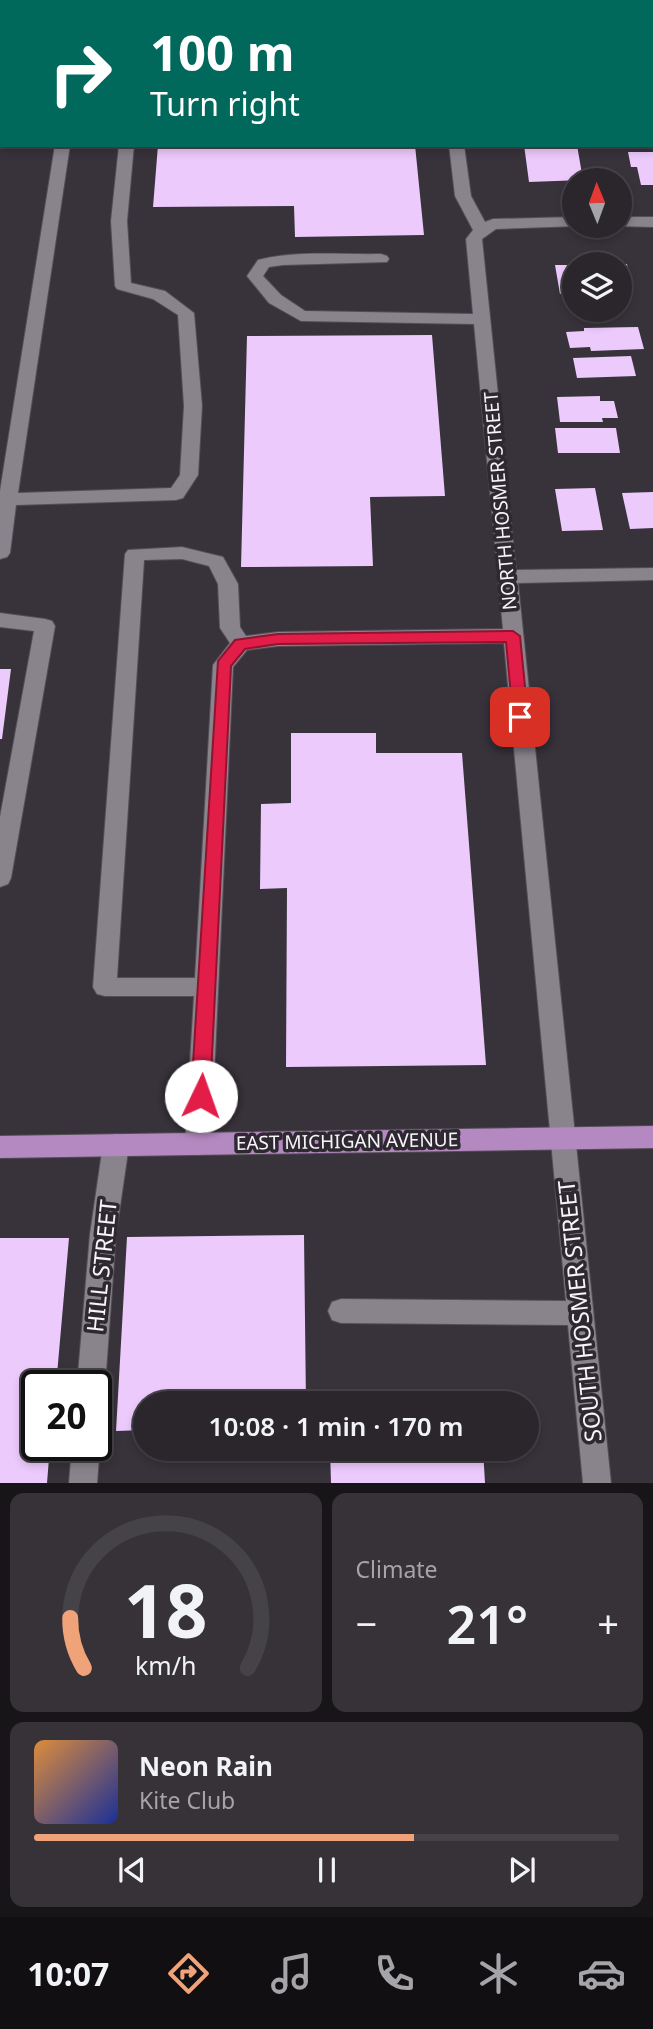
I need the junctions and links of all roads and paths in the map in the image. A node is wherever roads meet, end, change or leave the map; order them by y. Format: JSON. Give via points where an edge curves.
{"nodes":[{"id":1,"x":63,"y":147,"type":"edge"},
{"id":2,"x":127,"y":147,"type":"edge"},
{"id":3,"x":456,"y":147,"type":"edge"},
{"id":4,"x":562,"y":222,"type":"edge"},
{"id":5,"x":632,"y":222,"type":"edge"},
{"id":6,"x":653,"y":222,"type":"edge"},
{"id":7,"x":478,"y":235,"type":"junction"},
{"id":8,"x":381,"y":259,"type":"dead end"},
{"id":9,"x":482,"y":319,"type":"junction"},
{"id":10,"x":8,"y":499,"type":"junction"},
{"id":11,"x":0,"y":553,"type":"edge"},
{"id":12,"x":653,"y":574,"type":"edge"},
{"id":13,"x":509,"y":577,"type":"junction"},
{"id":14,"x":0,"y":620,"type":"edge"},
{"id":15,"x":513,"y":636,"type":"junction"},
{"id":16,"x":240,"y":644,"type":"junction"},
{"id":17,"x":0,"y":878,"type":"edge"},
{"id":18,"x":207,"y":987,"type":"junction"},
{"id":19,"x":653,"y":1137,"type":"edge"},
{"id":20,"x":564,"y":1138,"type":"junction"},
{"id":21,"x":198,"y":1143,"type":"junction"},
{"id":22,"x":116,"y":1145,"type":"junction"},
{"id":23,"x":0,"y":1147,"type":"edge"},
{"id":24,"x":341,"y":1311,"type":"dead end"},
{"id":25,"x":581,"y":1313,"type":"junction"},
{"id":26,"x":92,"y":1370,"type":"edge"},
{"id":27,"x":85,"y":1461,"type":"edge"},
{"id":28,"x":83,"y":1483,"type":"edge"},
{"id":29,"x":597,"y":1483,"type":"edge"}],
"edges":[{"from":1,"to":10,"type":"street"},
{"from":2,"to":10,"type":"street","via":[[119,221],[123,286],[159,295],[186,313],[192,406],[189,475],[176,494]]},
{"from":3,"to":7,"type":"street","via":[[463,196]]},
{"from":4,"to":7,"type":"street","via":[[493,224]]},
{"from":5,"to":6,"type":"street"},
{"from":7,"to":9,"type":"street","name":"NORTH HOSMER STREET"},
{"from":8,"to":9,"type":"street","via":[[284,260],[264,263],[255,276],[275,299],[301,316]]},
{"from":9,"to":13,"type":"street","name":"NORTH HOSMER STREET"},
{"from":10,"to":11,"type":"street"},
{"from":12,"to":13,"type":"street"},
{"from":13,"to":15,"type":"street","name":"NORTH HOSMER STREET"},
{"from":14,"to":17,"type":"street","via":[[45,626]]},
{"from":15,"to":16,"type":"street","via":[[278,639]]},
{"from":15,"to":20,"type":"street","name":"NORTH HOSMER STREET"},
{"from":16,"to":18,"type":"street","via":[[223,665]]},
{"from":16,"to":18,"type":"street","via":[[230,628],[228,584],[216,561],[182,553],[135,555],[105,987]]},
{"from":18,"to":21,"type":"street"},
{"from":19,"to":20,"type":"main road","name":"EAST MICHIGAN AVENUE"},
{"from":20,"to":21,"type":"main road","name":"EAST MICHIGAN AVENUE"},
{"from":20,"to":25,"type":"street","name":"SOUTH HOSMER STREET"},
{"from":21,"to":22,"type":"main road","name":"EAST MICHIGAN AVENUE"},
{"from":22,"to":23,"type":"main road","name":"EAST MICHIGAN AVENUE"},
{"from":22,"to":26,"type":"street","name":"HILL STREET","via":[[103,1234]]},
{"from":24,"to":25,"type":"street"},
{"from":25,"to":29,"type":"street","name":"SOUTH HOSMER STREET"},
{"from":27,"to":28,"type":"street"}]}
